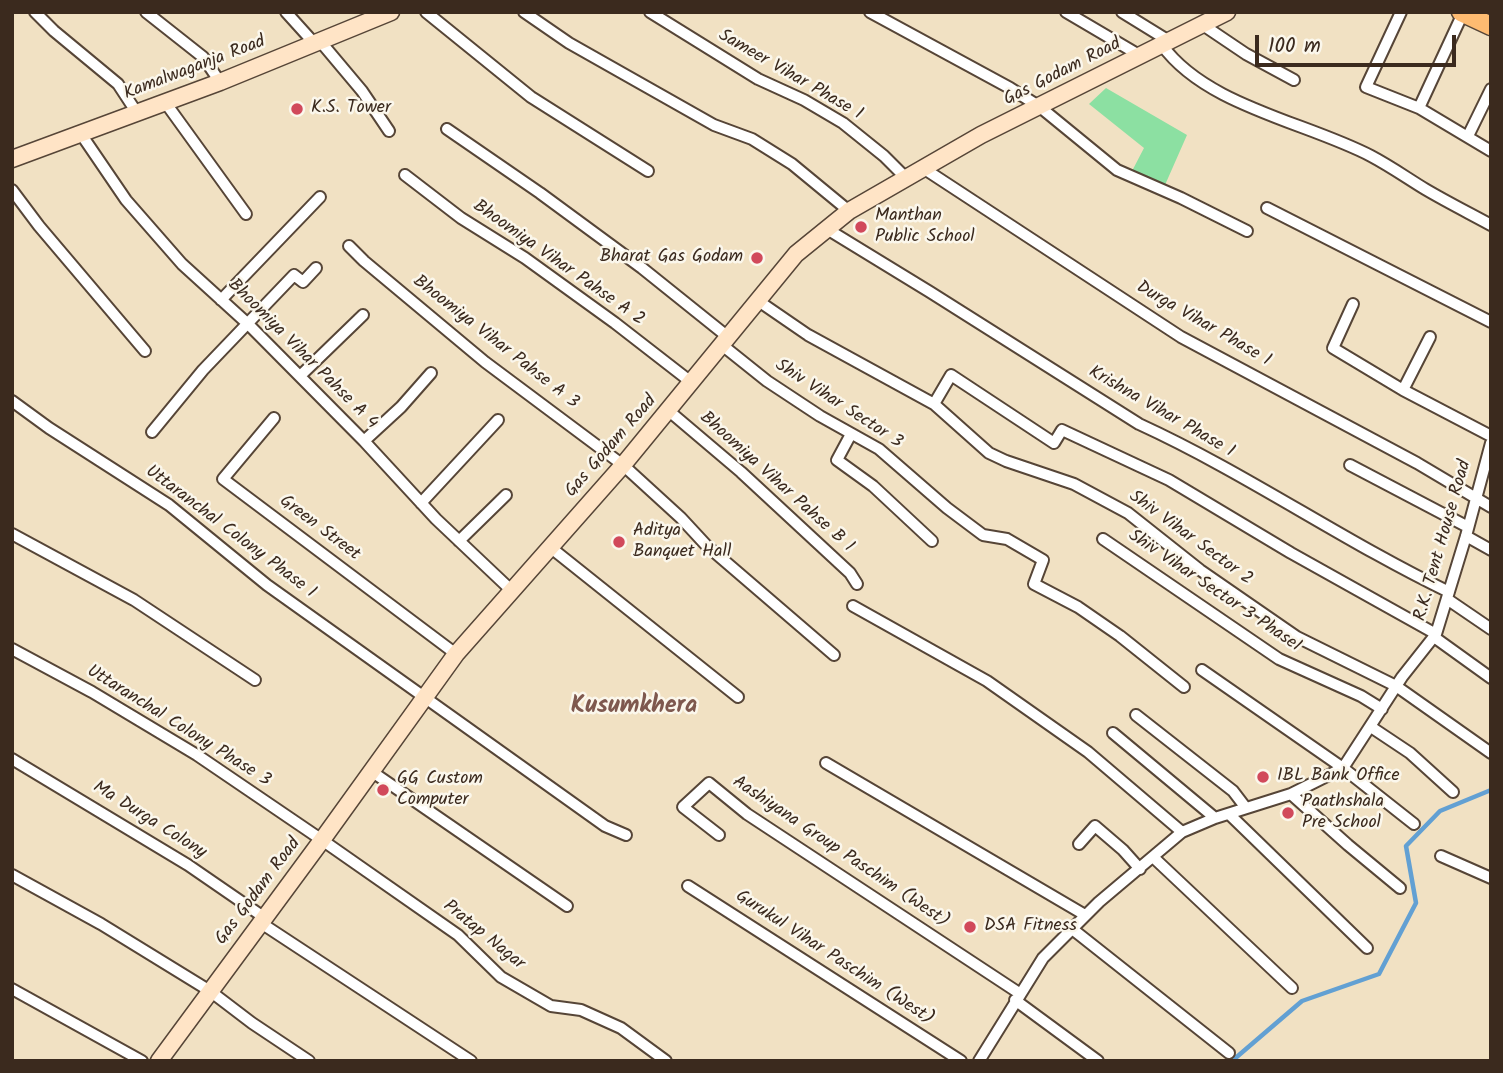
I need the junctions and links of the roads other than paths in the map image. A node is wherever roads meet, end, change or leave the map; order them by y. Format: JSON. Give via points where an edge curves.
{"nodes":[{"id":1,"x":35,"y":12,"type":"edge"},
{"id":2,"x":146,"y":12,"type":"edge"},
{"id":3,"x":286,"y":12,"type":"edge"},
{"id":4,"x":426,"y":12,"type":"edge"},
{"id":5,"x":524,"y":12,"type":"edge"},
{"id":6,"x":650,"y":12,"type":"edge"},
{"id":7,"x":870,"y":12,"type":"edge"},
{"id":8,"x":1066,"y":12,"type":"edge"},
{"id":9,"x":1122,"y":12,"type":"edge"},
{"id":10,"x":1227,"y":12,"type":"edge"},
{"id":11,"x":1401,"y":12,"type":"edge"},
{"id":12,"x":384,"y":13,"type":"edge"},
{"id":13,"x":1462,"y":13,"type":"edge"},
{"id":14,"x":1203,"y":25,"type":"junction"},
{"id":15,"x":1491,"y":26,"type":"edge"},
{"id":16,"x":317,"y":42,"type":"junction"},
{"id":17,"x":1166,"y":43,"type":"junction"},
{"id":18,"x":1139,"y":55,"type":"junction"},
{"id":19,"x":1294,"y":80,"type":"dead end"},
{"id":20,"x":220,"y":82,"type":"junction"},
{"id":21,"x":1491,"y":89,"type":"edge"},
{"id":22,"x":165,"y":102,"type":"junction"},
{"id":23,"x":1040,"y":107,"type":"junction"},
{"id":24,"x":1419,"y":108,"type":"junction"},
{"id":25,"x":136,"y":113,"type":"junction"},
{"id":26,"x":447,"y":130,"type":"dead end"},
{"id":27,"x":389,"y":131,"type":"dead end"},
{"id":28,"x":81,"y":134,"type":"junction"},
{"id":29,"x":1468,"y":136,"type":"junction"},
{"id":30,"x":1491,"y":150,"type":"edge"},
{"id":31,"x":12,"y":159,"type":"edge"},
{"id":32,"x":923,"y":168,"type":"junction"},
{"id":33,"x":648,"y":171,"type":"dead end"},
{"id":34,"x":405,"y":175,"type":"dead end"},
{"id":35,"x":906,"y":178,"type":"junction"},
{"id":36,"x":12,"y":190,"type":"edge"},
{"id":37,"x":320,"y":197,"type":"dead end"},
{"id":38,"x":1266,"y":208,"type":"dead end"},
{"id":39,"x":849,"y":211,"type":"junction"},
{"id":40,"x":246,"y":214,"type":"dead end"},
{"id":41,"x":1491,"y":225,"type":"edge"},
{"id":42,"x":827,"y":229,"type":"junction"},
{"id":43,"x":1247,"y":231,"type":"dead end"},
{"id":44,"x":349,"y":246,"type":"dead end"},
{"id":45,"x":316,"y":268,"type":"dead end"},
{"id":46,"x":221,"y":300,"type":"junction"},
{"id":47,"x":757,"y":300,"type":"junction"},
{"id":48,"x":1353,"y":304,"type":"dead end"},
{"id":49,"x":363,"y":315,"type":"dead end"},
{"id":50,"x":1491,"y":322,"type":"edge"},
{"id":51,"x":248,"y":324,"type":"junction"},
{"id":52,"x":1430,"y":337,"type":"dead end"},
{"id":53,"x":725,"y":341,"type":"junction"},
{"id":54,"x":145,"y":351,"type":"dead end"},
{"id":55,"x":431,"y":373,"type":"dead end"},
{"id":56,"x":300,"y":376,"type":"junction"},
{"id":57,"x":691,"y":382,"type":"junction"},
{"id":58,"x":1403,"y":390,"type":"junction"},
{"id":59,"x":12,"y":401,"type":"edge"},
{"id":60,"x":934,"y":404,"type":"junction"},
{"id":61,"x":669,"y":411,"type":"junction"},
{"id":62,"x":274,"y":418,"type":"dead end"},
{"id":63,"x":498,"y":421,"type":"dead end"},
{"id":64,"x":152,"y":432,"type":"dead end"},
{"id":65,"x":851,"y":434,"type":"junction"},
{"id":66,"x":1491,"y":436,"type":"edge"},
{"id":67,"x":364,"y":441,"type":"junction"},
{"id":68,"x":1491,"y":443,"type":"edge"},
{"id":69,"x":623,"y":465,"type":"junction"},
{"id":70,"x":1350,"y":466,"type":"dead end"},
{"id":71,"x":506,"y":495,"type":"dead end"},
{"id":72,"x":1474,"y":498,"type":"junction"},
{"id":73,"x":421,"y":503,"type":"junction"},
{"id":74,"x":1491,"y":507,"type":"edge"},
{"id":75,"x":1467,"y":532,"type":"junction"},
{"id":76,"x":12,"y":534,"type":"edge"},
{"id":77,"x":1103,"y":539,"type":"dead end"},
{"id":78,"x":459,"y":541,"type":"junction"},
{"id":79,"x":932,"y":541,"type":"dead end"},
{"id":80,"x":550,"y":547,"type":"junction"},
{"id":81,"x":1491,"y":550,"type":"edge"},
{"id":82,"x":857,"y":583,"type":"dead end"},
{"id":83,"x":511,"y":590,"type":"junction"},
{"id":84,"x":1448,"y":595,"type":"junction"},
{"id":85,"x":853,"y":606,"type":"dead end"},
{"id":86,"x":1491,"y":629,"type":"edge"},
{"id":87,"x":1435,"y":635,"type":"junction"},
{"id":88,"x":12,"y":649,"type":"edge"},
{"id":89,"x":456,"y":654,"type":"junction"},
{"id":90,"x":834,"y":655,"type":"dead end"},
{"id":91,"x":1202,"y":670,"type":"dead end"},
{"id":92,"x":1491,"y":678,"type":"edge"},
{"id":93,"x":255,"y":680,"type":"dead end"},
{"id":94,"x":1396,"y":686,"type":"junction"},
{"id":95,"x":1184,"y":687,"type":"dead end"},
{"id":96,"x":424,"y":697,"type":"junction"},
{"id":97,"x":738,"y":697,"type":"dead end"},
{"id":98,"x":1382,"y":709,"type":"junction"},
{"id":99,"x":1136,"y":715,"type":"dead end"},
{"id":100,"x":1371,"y":727,"type":"junction"},
{"id":101,"x":1113,"y":733,"type":"dead end"},
{"id":102,"x":1491,"y":753,"type":"edge"},
{"id":103,"x":12,"y":759,"type":"edge"},
{"id":104,"x":826,"y":763,"type":"dead end"},
{"id":105,"x":1342,"y":768,"type":"junction"},
{"id":106,"x":371,"y":771,"type":"junction"},
{"id":107,"x":1454,"y":792,"type":"dead end"},
{"id":108,"x":1291,"y":794,"type":"junction"},
{"id":109,"x":1246,"y":808,"type":"junction"},
{"id":110,"x":1229,"y":814,"type":"junction"},
{"id":111,"x":1215,"y":818,"type":"junction"},
{"id":112,"x":1414,"y":824,"type":"dead end"},
{"id":113,"x":1182,"y":832,"type":"junction"},
{"id":114,"x":625,"y":835,"type":"dead end"},
{"id":115,"x":719,"y":835,"type":"dead end"},
{"id":116,"x":322,"y":840,"type":"junction"},
{"id":117,"x":1079,"y":844,"type":"dead end"},
{"id":118,"x":1441,"y":856,"type":"dead end"},
{"id":119,"x":1153,"y":857,"type":"junction"},
{"id":120,"x":1140,"y":869,"type":"junction"},
{"id":121,"x":12,"y":875,"type":"edge"},
{"id":122,"x":1491,"y":878,"type":"edge"},
{"id":123,"x":688,"y":886,"type":"dead end"},
{"id":124,"x":1400,"y":888,"type":"dead end"},
{"id":125,"x":567,"y":906,"type":"dead end"},
{"id":126,"x":1085,"y":915,"type":"junction"},
{"id":127,"x":263,"y":920,"type":"junction"},
{"id":128,"x":1071,"y":929,"type":"junction"},
{"id":129,"x":1367,"y":948,"type":"dead end"},
{"id":130,"x":1292,"y":988,"type":"dead end"},
{"id":131,"x":12,"y":989,"type":"edge"},
{"id":132,"x":210,"y":991,"type":"junction"},
{"id":133,"x":1017,"y":997,"type":"junction"},
{"id":134,"x":1229,"y":1053,"type":"dead end"},
{"id":135,"x":142,"y":1061,"type":"edge"},
{"id":136,"x":159,"y":1061,"type":"edge"},
{"id":137,"x":309,"y":1061,"type":"edge"},
{"id":138,"x":471,"y":1061,"type":"edge"},
{"id":139,"x":666,"y":1061,"type":"edge"},
{"id":140,"x":961,"y":1061,"type":"edge"},
{"id":141,"x":979,"y":1061,"type":"edge"},
{"id":142,"x":1098,"y":1061,"type":"edge"}],
"edges":[{"from":1,"to":25,"type":"street","via":[[118,84]]},
{"from":2,"to":20,"type":"street","via":[[203,57]]},
{"from":3,"to":16,"type":"street"},
{"from":4,"to":33,"type":"street","via":[[531,97]]},
{"from":5,"to":39,"type":"street","via":[[569,43],[714,125],[752,139],[792,164]]},
{"from":6,"to":35,"type":"street","name":"Sameer Vihar Phase 1","via":[[758,79],[843,123]]},
{"from":7,"to":23,"type":"street"},
{"from":8,"to":18,"type":"street"},
{"from":9,"to":17,"type":"street"},
{"from":10,"to":14,"type":"main road","name":"Gas Godam Road"},
{"from":11,"to":24,"type":"street","via":[[1366,87]]},
{"from":12,"to":16,"type":"main road","name":"Kamalwaganja Road"},
{"from":13,"to":15,"type":"main road"},
{"from":13,"to":24,"type":"street"},
{"from":14,"to":17,"type":"main road","name":"Gas Godam Road"},
{"from":14,"to":19,"type":"street"},
{"from":16,"to":20,"type":"main road","name":"Kamalwaganja Road"},
{"from":16,"to":27,"type":"street","via":[[362,91]]},
{"from":17,"to":18,"type":"main road","name":"Gas Godam Road"},
{"from":17,"to":41,"type":"street","via":[[1172,58],[1242,104],[1372,156]]},
{"from":18,"to":23,"type":"main road","name":"Gas Godam Road"},
{"from":20,"to":22,"type":"main road","name":"Kamalwaganja Road"},
{"from":21,"to":29,"type":"street"},
{"from":22,"to":25,"type":"main road","name":"Kamalwaganja Road"},
{"from":22,"to":40,"type":"street"},
{"from":23,"to":32,"type":"main road","name":"Gas Godam Road"},
{"from":23,"to":43,"type":"street","via":[[1117,170]]},
{"from":24,"to":29,"type":"street"},
{"from":25,"to":28,"type":"main road","name":"Kamalwaganja Road"},
{"from":26,"to":53,"type":"street","name":"Shiv Vihar Sector 3","via":[[642,268]]},
{"from":28,"to":31,"type":"main road","name":"Kamalwaganja Road"},
{"from":28,"to":46,"type":"street","name":"Bhoomiya Vihar Pahse A 4","via":[[126,201]]},
{"from":29,"to":30,"type":"street"},
{"from":32,"to":35,"type":"main road","name":"Gas Godam Road"},
{"from":32,"to":72,"type":"street","name":"Durga Vihar Phase 1","via":[[1181,337]]},
{"from":34,"to":57,"type":"street","name":"Bhoomiya Vihar Pahse A 2"},
{"from":35,"to":39,"type":"main road","name":"Gas Godam Road"},
{"from":36,"to":54,"type":"street"},
{"from":37,"to":46,"type":"street"},
{"from":38,"to":50,"type":"street"},
{"from":39,"to":42,"type":"main road","name":"Gas Godam Road"},
{"from":42,"to":47,"type":"main road","name":"Gas Godam Road","via":[[796,254]]},
{"from":42,"to":84,"type":"street","name":"Krishna Vihar Phase 1","via":[[1139,424]]},
{"from":44,"to":69,"type":"street","name":"Bhoomiya Vihar Pahse A 3","via":[[485,362]]},
{"from":45,"to":51,"type":"street","via":[[303,282],[294,275]]},
{"from":46,"to":51,"type":"street","name":"Bhoomiya Vihar Pahse A 4"},
{"from":47,"to":53,"type":"main road","name":"Gas Godam Road"},
{"from":47,"to":60,"type":"street","name":"Shiv Vihar Sector 2","via":[[808,335]]},
{"from":48,"to":58,"type":"street","via":[[1333,348]]},
{"from":49,"to":56,"type":"street"},
{"from":51,"to":56,"type":"street","name":"Bhoomiya Vihar Pahse A 4"},
{"from":51,"to":64,"type":"street"},
{"from":52,"to":58,"type":"street"},
{"from":53,"to":57,"type":"main road","name":"Gas Godam Road"},
{"from":53,"to":65,"type":"street","name":"Shiv Vihar Sector 3","via":[[767,381]]},
{"from":55,"to":67,"type":"street"},
{"from":56,"to":67,"type":"street","name":"Bhoomiya Vihar Pahse A 4"},
{"from":57,"to":61,"type":"main road","name":"Gas Godam Road"},
{"from":58,"to":66,"type":"street"},
{"from":59,"to":96,"type":"street","name":"Uttaranchal Colony Phase 1","via":[[169,505],[267,585]]},
{"from":60,"to":87,"type":"street","via":[[951,375],[1054,443],[1062,430],[1169,480]]},
{"from":60,"to":94,"type":"street","name":"Shiv Vihar Sector 2","via":[[989,453],[1074,484],[1128,513],[1200,570],[1297,636]]},
{"from":61,"to":69,"type":"main road","name":"Gas Godam Road"},
{"from":61,"to":82,"type":"street","name":"Bhoomiya Vihar Pahse B 1","via":[[741,472]]},
{"from":62,"to":89,"type":"street","name":"Green Street","via":[[223,479]]},
{"from":63,"to":73,"type":"street"},
{"from":65,"to":79,"type":"street","via":[[836,460],[873,486]]},
{"from":65,"to":95,"type":"street","name":"Shiv Vihar Sector 3","via":[[879,449],[984,535],[1007,539],[1043,560],[1034,584],[1078,607]]},
{"from":67,"to":73,"type":"street","name":"Bhoomiya Vihar Pahse A 4"},
{"from":68,"to":72,"type":"street","name":"R.K. Tent House Road"},
{"from":69,"to":80,"type":"main road","name":"Gas Godam Road"},
{"from":69,"to":90,"type":"street","name":"Bhoomiya Vihar Pahse A 3","via":[[706,545]]},
{"from":70,"to":75,"type":"street"},
{"from":71,"to":78,"type":"street"},
{"from":72,"to":74,"type":"street","name":"Durga Vihar Phase 1"},
{"from":72,"to":75,"type":"street","name":"R.K. Tent House Road"},
{"from":73,"to":78,"type":"street","name":"Bhoomiya Vihar Pahse A 4"},
{"from":75,"to":81,"type":"street"},
{"from":75,"to":84,"type":"street","name":"R.K. Tent House Road"},
{"from":76,"to":93,"type":"street","via":[[134,600]]},
{"from":77,"to":98,"type":"street","name":"Shiv Vihar Sector 3 Phase1","via":[[1279,659]]},
{"from":78,"to":83,"type":"street","name":"Bhoomiya Vihar Pahse A 4"},
{"from":80,"to":83,"type":"main road","name":"Gas Godam Road"},
{"from":80,"to":97,"type":"street"},
{"from":83,"to":89,"type":"main road","name":"Gas Godam Road"},
{"from":84,"to":86,"type":"street","name":"Krishna Vihar Phase 1"},
{"from":84,"to":87,"type":"street","name":"R.K. Tent House Road"},
{"from":85,"to":113,"type":"street","via":[[987,681],[1088,752]]},
{"from":87,"to":92,"type":"street"},
{"from":87,"to":94,"type":"street","name":"R.K. Tent House Road"},
{"from":88,"to":116,"type":"street","name":"Uttaranchal Colony Phase 3","via":[[197,755]]},
{"from":89,"to":96,"type":"main road","name":"Gas Godam Road"},
{"from":91,"to":105,"type":"street"},
{"from":94,"to":98,"type":"street","name":"R.K. Tent House Road"},
{"from":94,"to":102,"type":"street","name":"Shiv Vihar Sector 2"},
{"from":96,"to":106,"type":"main road","name":"Gas Godam Road"},
{"from":96,"to":114,"type":"street","name":"Uttaranchal Colony Phase 1","via":[[605,826]]},
{"from":98,"to":100,"type":"street","name":"R.K. Tent House Road"},
{"from":99,"to":109,"type":"street","via":[[1233,791]]},
{"from":100,"to":105,"type":"street","name":"R.K. Tent House Road"},
{"from":100,"to":107,"type":"street","via":[[1410,753]]},
{"from":101,"to":111,"type":"street"},
{"from":103,"to":127,"type":"street","name":"Ma Durga Colony","via":[[188,865]]},
{"from":104,"to":126,"type":"street"},
{"from":105,"to":108,"type":"street","name":"R.K. Tent House Road"},
{"from":105,"to":112,"type":"street"},
{"from":106,"to":116,"type":"main road","name":"Gas Godam Road"},
{"from":106,"to":125,"type":"street"},
{"from":108,"to":109,"type":"street","name":"R.K. Tent House Road"},
{"from":108,"to":124,"type":"street"},
{"from":109,"to":110,"type":"street","name":"R.K. Tent House Road"},
{"from":110,"to":111,"type":"street","name":"R.K. Tent House Road"},
{"from":110,"to":129,"type":"street"},
{"from":111,"to":113,"type":"street","name":"R.K. Tent House Road"},
{"from":113,"to":119,"type":"street","name":"R.K. Tent House Road"},
{"from":115,"to":133,"type":"street","name":"Aashiyana Group Paschim (West)","via":[[683,807],[709,783],[747,814]]},
{"from":116,"to":127,"type":"main road","name":"Gas Godam Road"},
{"from":116,"to":139,"type":"street","name":"Pratap Nagar","via":[[458,935],[501,976],[551,1006],[581,1010],[621,1028]]},
{"from":117,"to":120,"type":"street","via":[[1095,826]]},
{"from":118,"to":122,"type":"street"},
{"from":119,"to":120,"type":"street","name":"R.K. Tent House Road"},
{"from":119,"to":130,"type":"street"},
{"from":120,"to":126,"type":"street","name":"R.K. Tent House Road"},
{"from":121,"to":132,"type":"street"},
{"from":123,"to":140,"type":"street","name":"Gurukul Vihar Paschim (West)"},
{"from":126,"to":128,"type":"street","name":"R.K. Tent House Road"},
{"from":127,"to":132,"type":"main road","name":"Gas Godam Road"},
{"from":127,"to":138,"type":"street","name":"Ma Durga Colony"},
{"from":128,"to":133,"type":"street","name":"R.K. Tent House Road","via":[[1043,958]]},
{"from":128,"to":134,"type":"street"},
{"from":131,"to":135,"type":"street"},
{"from":132,"to":136,"type":"main road","name":"Gas Godam Road"},
{"from":132,"to":137,"type":"street"},
{"from":133,"to":141,"type":"street","name":"R.K. Tent House Road"},
{"from":133,"to":142,"type":"street"}]}
